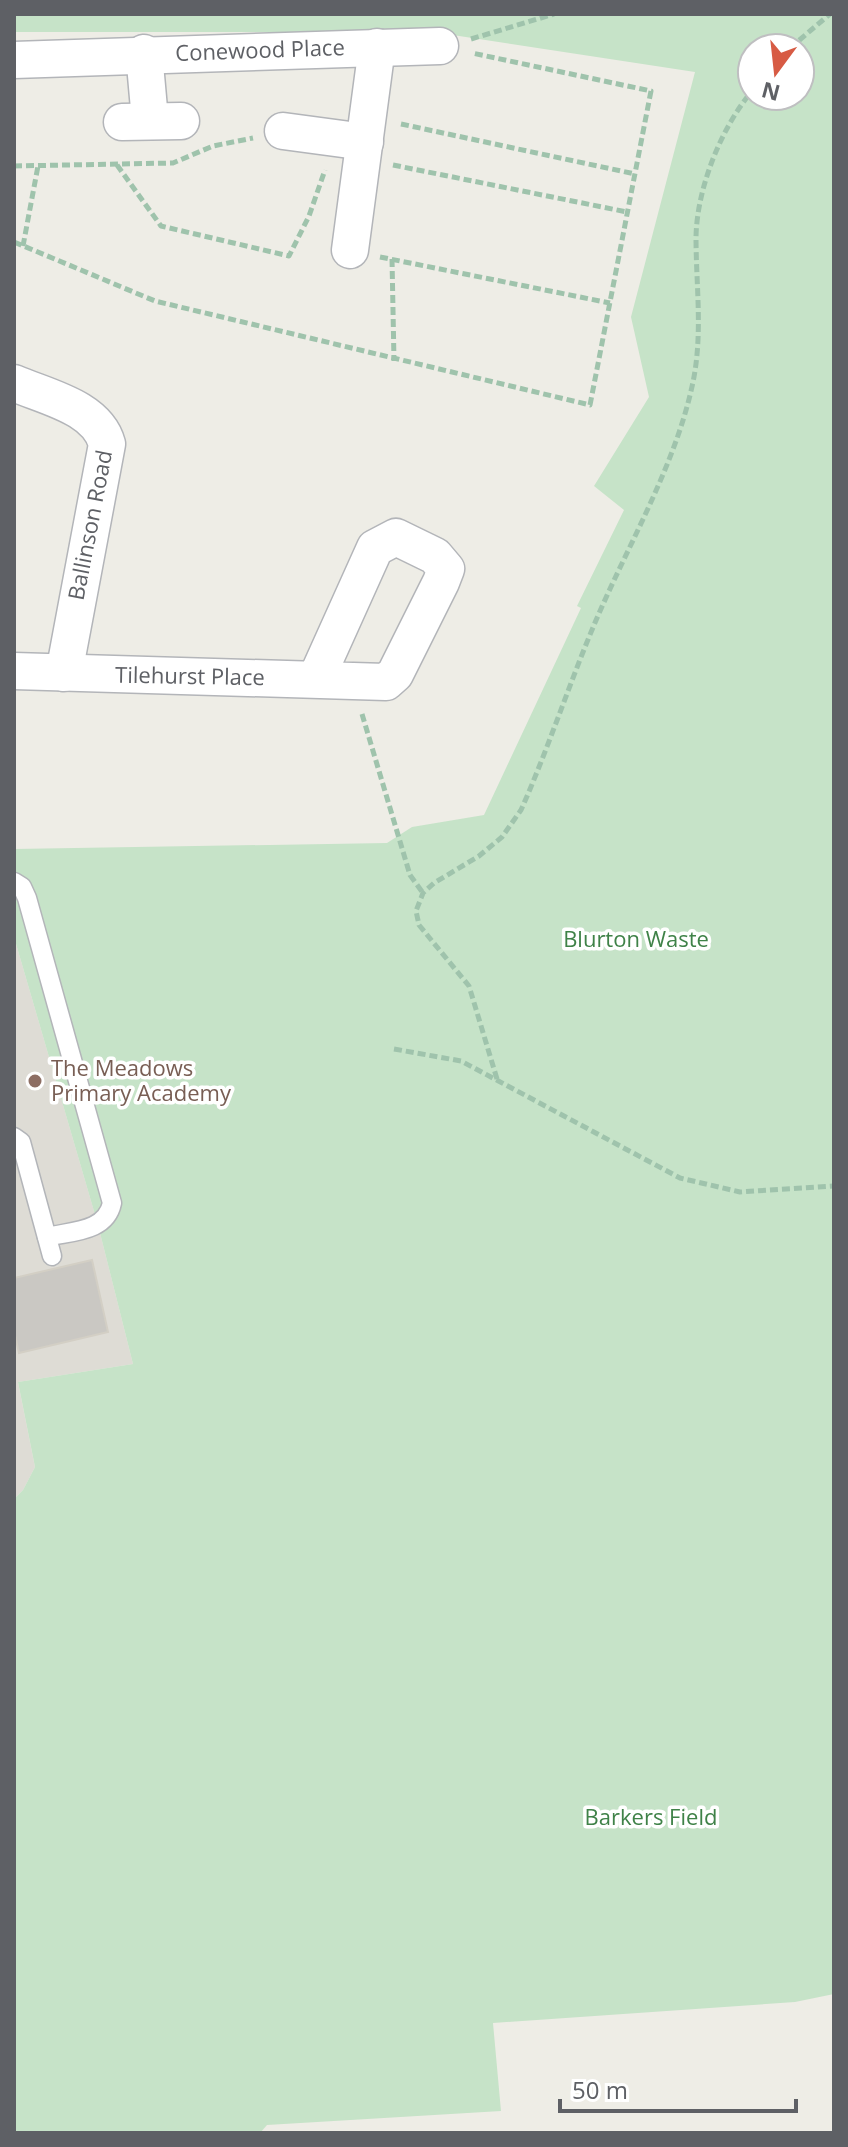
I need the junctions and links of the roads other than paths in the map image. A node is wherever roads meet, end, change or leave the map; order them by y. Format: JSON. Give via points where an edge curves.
{"nodes":[{"id":1,"x":440,"y":46,"type":"road end"},
{"id":2,"x":377,"y":47,"type":"junction"},
{"id":3,"x":144,"y":53,"type":"junction"},
{"id":4,"x":14,"y":60,"type":"edge"},
{"id":5,"x":151,"y":121,"type":"dead end"},
{"id":6,"x":283,"y":131,"type":"dead end"},
{"id":7,"x":358,"y":139,"type":"junction"},
{"id":8,"x":350,"y":250,"type":"road end"},
{"id":9,"x":14,"y":383,"type":"edge"},
{"id":10,"x":14,"y":671,"type":"edge"},
{"id":11,"x":64,"y":673,"type":"junction"},
{"id":12,"x":316,"y":679,"type":"junction"},
{"id":13,"x":14,"y":882,"type":"edge"},
{"id":14,"x":14,"y":1137,"type":"edge"},
{"id":15,"x":47,"y":1237,"type":"junction"},
{"id":16,"x":52,"y":1256,"type":"dead end"}],
"edges":[{"from":1,"to":2,"type":"street","name":"Conewood Place"},
{"from":2,"to":3,"type":"street","name":"Conewood Place"},
{"from":2,"to":7,"type":"street","name":"Conewood Place"},
{"from":3,"to":4,"type":"street","name":"Conewood Place"},
{"from":3,"to":5,"type":"street","name":"Conewood Place"},
{"from":6,"to":7,"type":"street"},
{"from":7,"to":8,"type":"street","name":"Conewood Place"},
{"from":9,"to":11,"type":"street","name":"Ballinson Road","via":[[90,415],[107,444]]},
{"from":10,"to":11,"type":"street","name":"Tilehurst Place"},
{"from":11,"to":12,"type":"street","name":"Tilehurst Place"},
{"from":12,"to":12,"type":"street","name":"Tilehurst Place","via":[[386,682],[395,674],[446,569],[435,556],[396,537],[375,548]]},
{"from":13,"to":15,"type":"lane","via":[[27,898],[112,1203],[109,1216],[98,1225]]},
{"from":14,"to":15,"type":"lane","via":[[21,1142]]},
{"from":15,"to":16,"type":"lane"}]}
